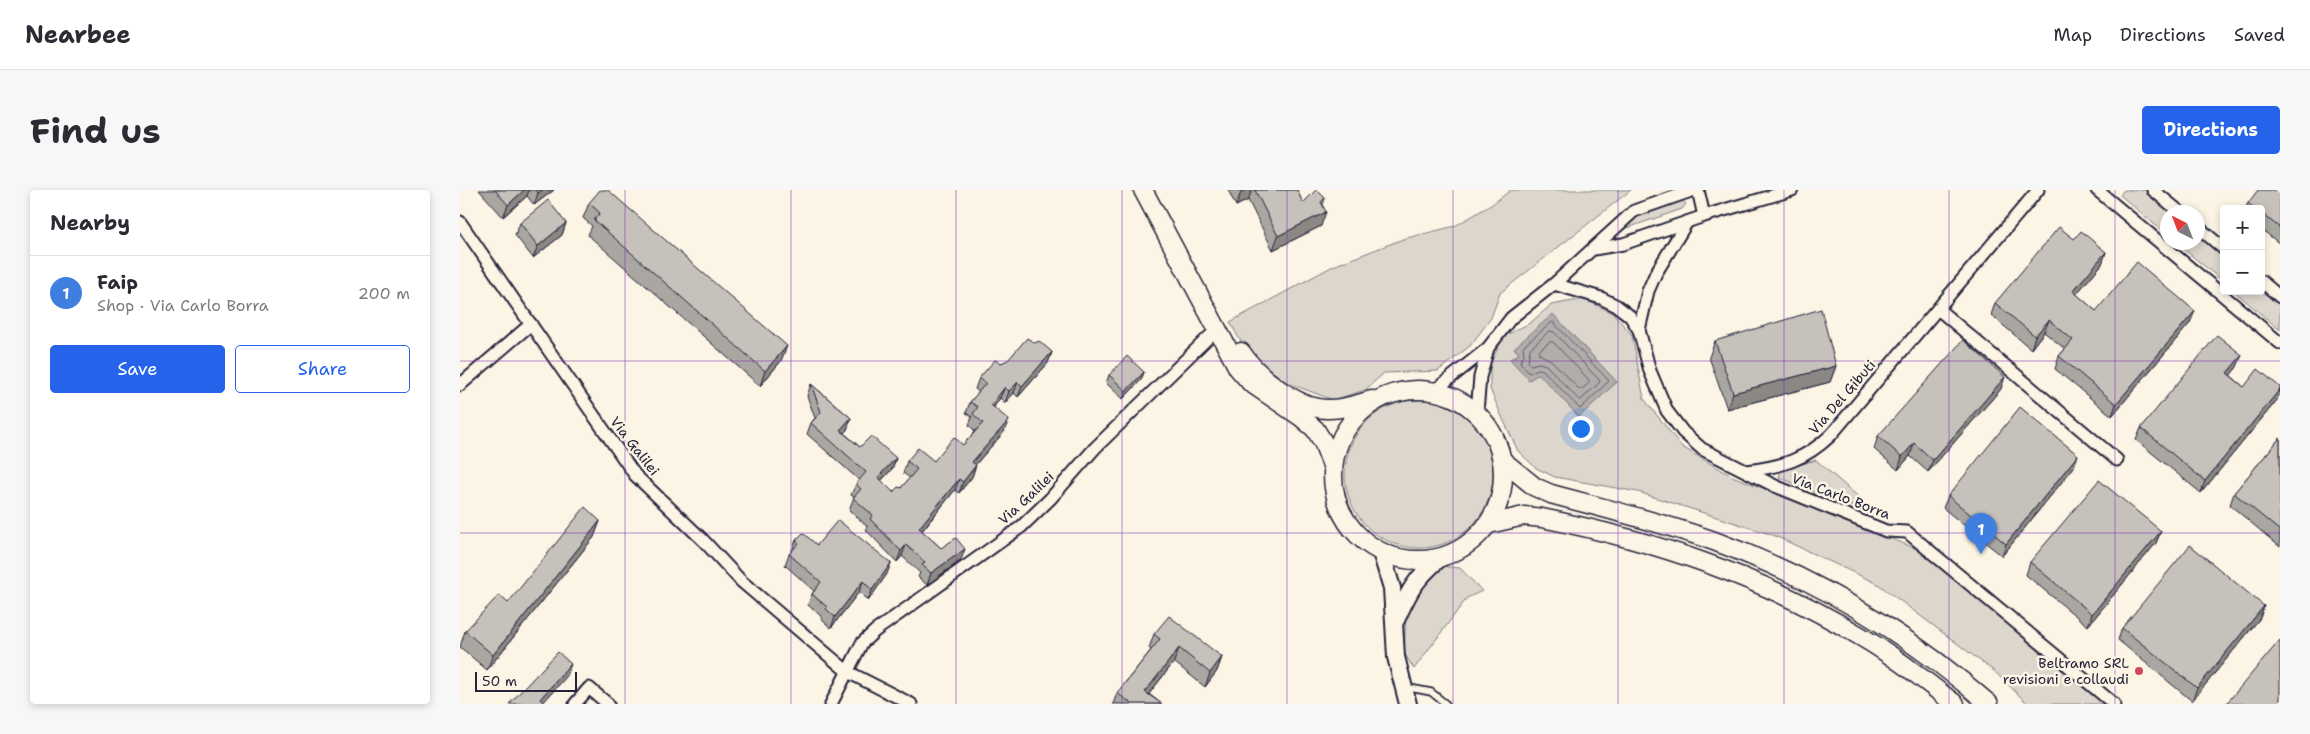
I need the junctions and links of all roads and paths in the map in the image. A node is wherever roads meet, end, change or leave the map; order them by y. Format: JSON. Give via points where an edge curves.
{"nodes":[{"id":1,"x":1143,"y":190,"type":"edge"},
{"id":2,"x":1157,"y":190,"type":"edge"},
{"id":3,"x":1694,"y":190,"type":"edge"},
{"id":4,"x":1698,"y":190,"type":"edge"},
{"id":5,"x":1792,"y":190,"type":"edge"},
{"id":6,"x":2038,"y":190,"type":"edge"},
{"id":7,"x":2097,"y":190,"type":"edge"},
{"id":8,"x":2153,"y":190,"type":"edge"},
{"id":9,"x":2171,"y":205,"type":"edge"},
{"id":10,"x":1704,"y":216,"type":"junction"},
{"id":11,"x":460,"y":222,"type":"edge"},
{"id":12,"x":1687,"y":222,"type":"junction"},
{"id":13,"x":2205,"y":233,"type":"edge"},
{"id":14,"x":2220,"y":246,"type":"edge"},
{"id":15,"x":1594,"y":248,"type":"junction"},
{"id":16,"x":1554,"y":284,"type":"junction"},
{"id":17,"x":2265,"y":284,"type":"edge"},
{"id":18,"x":2280,"y":297,"type":"edge"},
{"id":19,"x":1938,"y":309,"type":"junction"},
{"id":20,"x":531,"y":324,"type":"junction"},
{"id":21,"x":1216,"y":330,"type":"junction"},
{"id":22,"x":1639,"y":330,"type":"junction"},
{"id":23,"x":2280,"y":344,"type":"edge"},
{"id":24,"x":1488,"y":348,"type":"junction"},
{"id":25,"x":460,"y":385,"type":"edge"},
{"id":26,"x":1434,"y":390,"type":"junction"},
{"id":27,"x":1380,"y":398,"type":"junction"},
{"id":28,"x":1477,"y":412,"type":"junction"},
{"id":29,"x":2117,"y":460,"type":"dead end"},
{"id":30,"x":1503,"y":461,"type":"junction"},
{"id":31,"x":1333,"y":468,"type":"junction"},
{"id":32,"x":1746,"y":471,"type":"junction"},
{"id":33,"x":1489,"y":524,"type":"junction"},
{"id":34,"x":1381,"y":552,"type":"junction"},
{"id":35,"x":1440,"y":558,"type":"junction"},
{"id":36,"x":1396,"y":622,"type":"junction"},
{"id":37,"x":848,"y":672,"type":"junction"},
{"id":38,"x":1403,"y":687,"type":"junction"},
{"id":39,"x":575,"y":704,"type":"edge"},
{"id":40,"x":608,"y":704,"type":"edge"},
{"id":41,"x":831,"y":704,"type":"edge"},
{"id":42,"x":911,"y":704,"type":"edge"},
{"id":43,"x":1408,"y":704,"type":"edge"},
{"id":44,"x":1446,"y":704,"type":"edge"},
{"id":45,"x":1955,"y":704,"type":"edge"},
{"id":46,"x":1989,"y":704,"type":"edge"},
{"id":47,"x":2114,"y":704,"type":"edge"}],
"edges":[{"from":1,"to":21,"type":"main road"},
{"from":2,"to":27,"type":"main road","via":[[1237,346],[1253,368],[1294,399],[1325,409]]},
{"from":3,"to":15,"type":"street","via":[[1634,211]]},
{"from":4,"to":10,"type":"street"},
{"from":5,"to":10,"type":"street"},
{"from":6,"to":19,"type":"street","name":"Via Del Gibuti"},
{"from":7,"to":23,"type":"street"},
{"from":8,"to":9,"type":"street"},
{"from":10,"to":12,"type":"street"},
{"from":11,"to":20,"type":"street","name":"Via Galilei"},
{"from":12,"to":15,"type":"street","via":[[1623,244]]},
{"from":12,"to":22,"type":"street","name":"Via Carlo Borra","via":[[1656,273],[1648,291]]},
{"from":13,"to":14,"type":"street"},
{"from":15,"to":16,"type":"street"},
{"from":16,"to":22,"type":"street","name":"Via Carlo Borra","via":[[1618,306]]},
{"from":16,"to":24,"type":"street","via":[[1511,318]]},
{"from":17,"to":18,"type":"street"},
{"from":19,"to":29,"type":"street"},
{"from":19,"to":32,"type":"street","name":"Via Del Gibuti","via":[[1817,448],[1776,468]]},
{"from":20,"to":25,"type":"street"},
{"from":20,"to":37,"type":"street","name":"Via Galilei","via":[[635,475],[703,540],[740,581]]},
{"from":21,"to":31,"type":"main road","via":[[1238,368],[1251,383],[1315,428]]},
{"from":21,"to":37,"type":"street","name":"Via Galilei","via":[[1095,448],[1021,527],[862,643]]},
{"from":22,"to":32,"type":"street","name":"Via Carlo Borra","via":[[1650,371],[1667,411],[1702,449]]},
{"from":24,"to":26,"type":"street"},
{"from":24,"to":28,"type":"street","via":[[1480,377]]},
{"from":26,"to":27,"type":"main road","via":[[1416,389]]},
{"from":26,"to":28,"type":"main road","via":[[1457,398]]},
{"from":27,"to":31,"type":"main road","via":[[1348,425],[1338,446]]},
{"from":28,"to":30,"type":"main road","via":[[1494,434]]},
{"from":30,"to":33,"type":"main road","via":[[1501,497]]},
{"from":30,"to":46,"type":"main road","via":[[1534,487],[1551,494],[1715,541],[1816,586],[1924,651]]},
{"from":31,"to":34,"type":"main road","via":[[1334,493],[1344,518],[1360,538]]},
{"from":32,"to":47,"type":"street","name":"Via Carlo Borra","via":[[1886,531],[1907,532]]},
{"from":33,"to":35,"type":"main road","via":[[1459,551]]},
{"from":33,"to":45,"type":"main road","via":[[1524,516],[1542,518],[1709,562],[1806,605],[1861,636]]},
{"from":34,"to":35,"type":"main road","via":[[1400,559]]},
{"from":34,"to":36,"type":"street","via":[[1392,588]]},
{"from":35,"to":36,"type":"street","via":[[1410,588]]},
{"from":36,"to":38,"type":"street","via":[[1396,657]]},
{"from":37,"to":41,"type":"street","name":"Via Galilei"},
{"from":37,"to":42,"type":"street","name":"Via Galilei"},
{"from":38,"to":43,"type":"street"},
{"from":38,"to":44,"type":"lane","via":[[1431,692]]},
{"from":39,"to":40,"type":"street","via":[[589,688]]}]}
